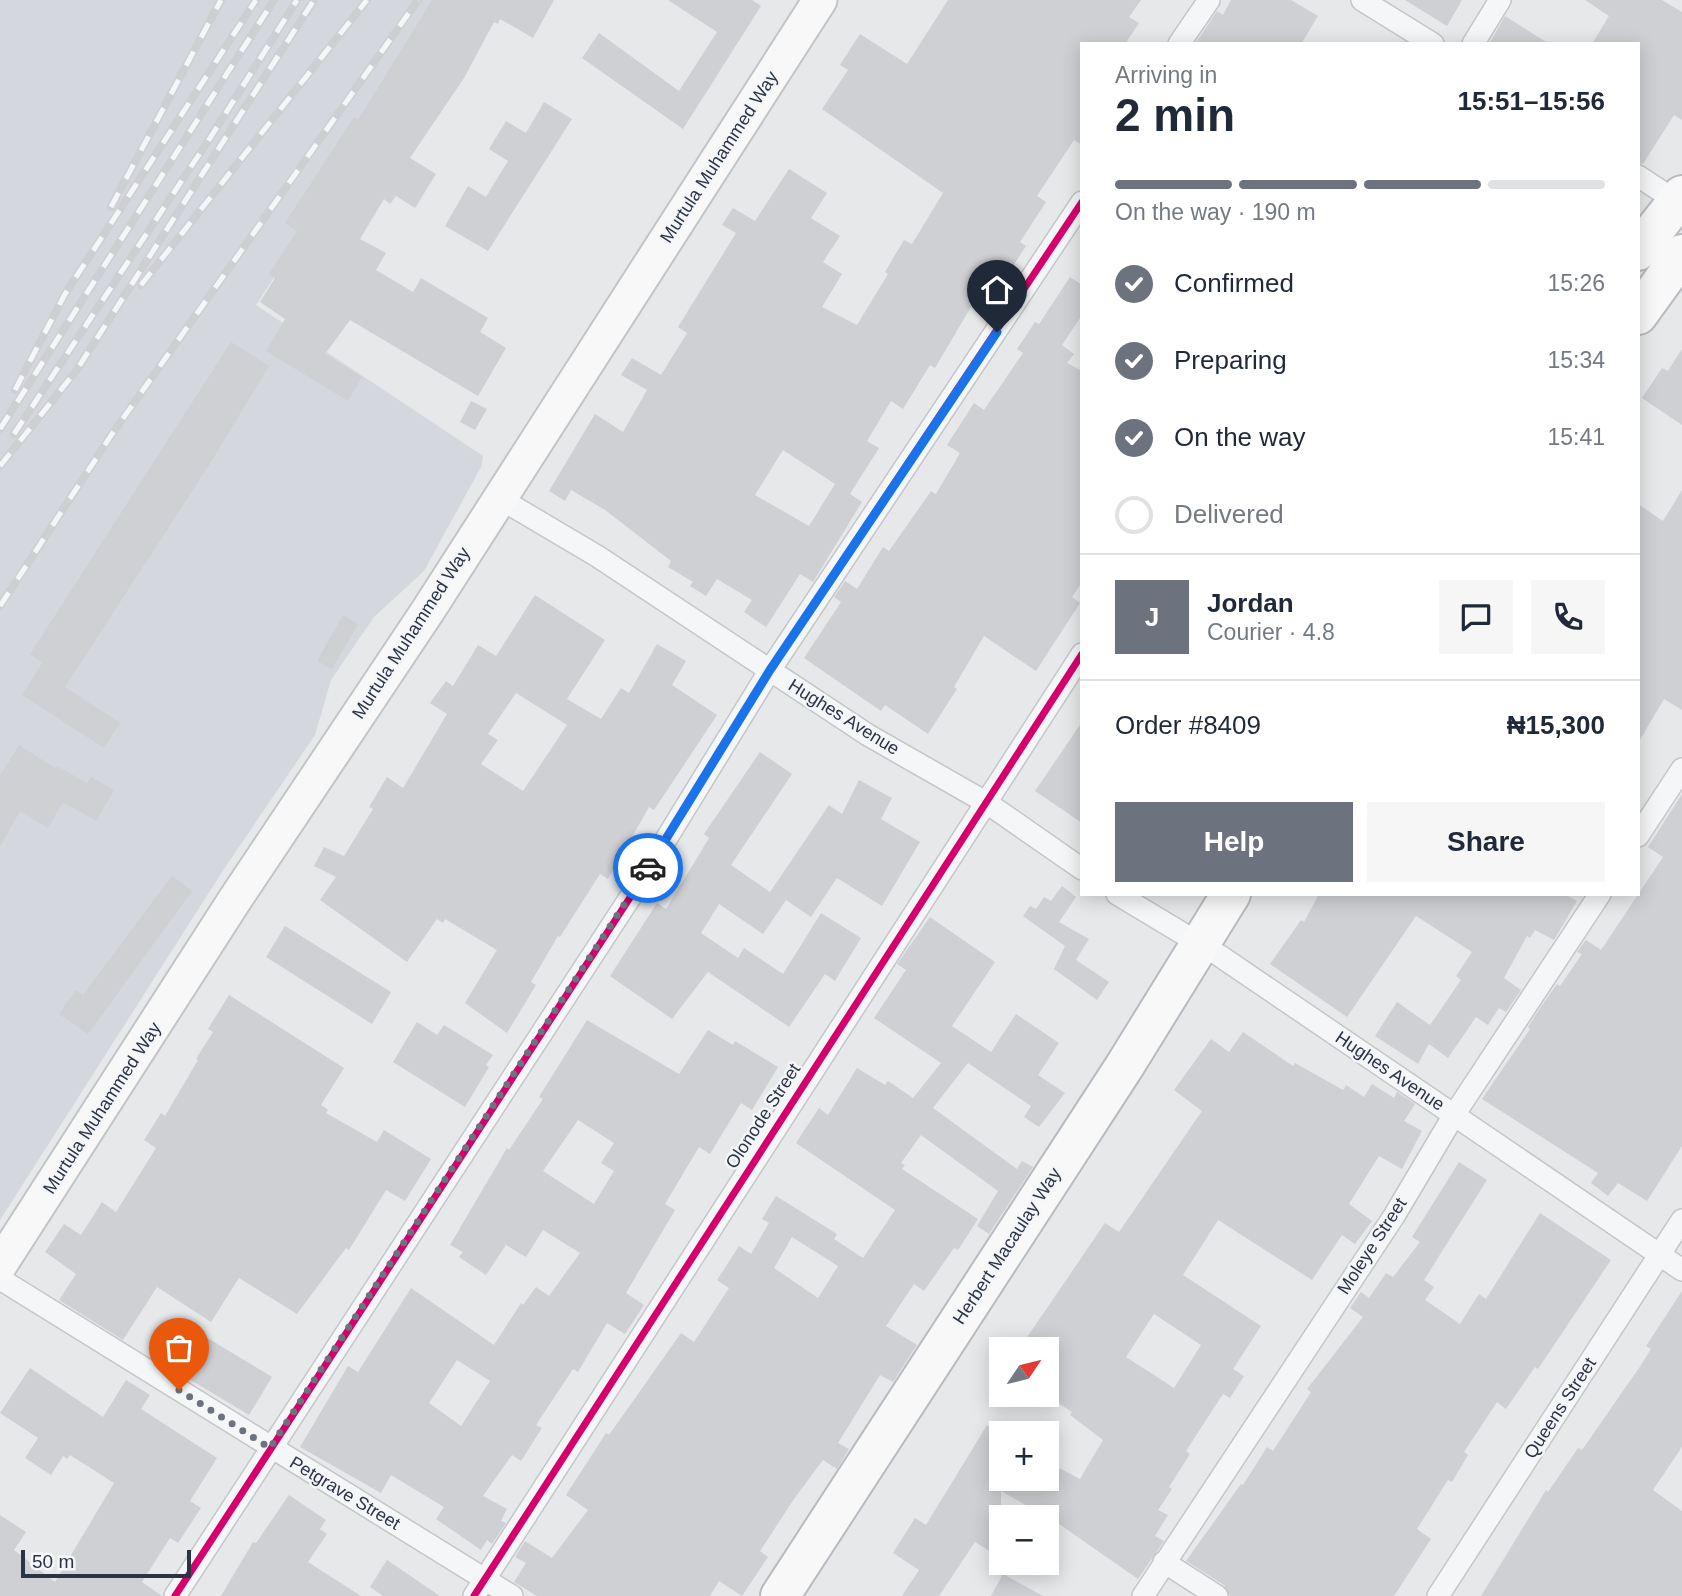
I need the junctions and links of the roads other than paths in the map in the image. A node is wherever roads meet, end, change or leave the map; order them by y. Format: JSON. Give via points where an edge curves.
{"nodes":[{"id":1,"x":820,"y":0,"type":"edge"},
{"id":2,"x":1209,"y":0,"type":"edge"},
{"id":3,"x":1362,"y":0,"type":"edge"},
{"id":4,"x":1500,"y":0,"type":"edge"},
{"id":5,"x":1180,"y":42,"type":"edge"},
{"id":6,"x":1430,"y":42,"type":"edge"},
{"id":7,"x":1474,"y":42,"type":"edge"},
{"id":8,"x":1640,"y":177,"type":"edge"},
{"id":9,"x":1679,"y":198,"type":"edge"},
{"id":10,"x":1080,"y":205,"type":"edge"},
{"id":11,"x":1640,"y":248,"type":"edge"},
{"id":12,"x":1682,"y":254,"type":"edge"},
{"id":13,"x":1640,"y":312,"type":"edge"},
{"id":14,"x":499,"y":498,"type":"junction"},
{"id":15,"x":1080,"y":657,"type":"edge"},
{"id":16,"x":770,"y":670,"type":"junction"},
{"id":17,"x":1682,"y":769,"type":"edge"},
{"id":18,"x":987,"y":803,"type":"junction"},
{"id":19,"x":1640,"y":833,"type":"edge"},
{"id":20,"x":1080,"y":868,"type":"edge"},
{"id":21,"x":1120,"y":896,"type":"edge"},
{"id":22,"x":1230,"y":896,"type":"edge"},
{"id":23,"x":1258,"y":896,"type":"edge"},
{"id":24,"x":1599,"y":896,"type":"edge"},
{"id":25,"x":1210,"y":949,"type":"junction"},
{"id":26,"x":1454,"y":1115,"type":"junction"},
{"id":27,"x":1682,"y":1220,"type":"edge"},
{"id":28,"x":1660,"y":1255,"type":"junction"},
{"id":29,"x":0,"y":1265,"type":"edge"},
{"id":30,"x":1682,"y":1270,"type":"edge"},
{"id":31,"x":0,"y":1279,"type":"edge"},
{"id":32,"x":270,"y":1448,"type":"junction"},
{"id":33,"x":1164,"y":1562,"type":"junction"},
{"id":34,"x":480,"y":1587,"type":"edge"},
{"id":35,"x":175,"y":1596,"type":"edge"},
{"id":36,"x":512,"y":1596,"type":"edge"},
{"id":37,"x":780,"y":1596,"type":"edge"},
{"id":38,"x":812,"y":1596,"type":"edge"},
{"id":39,"x":1143,"y":1596,"type":"edge"},
{"id":40,"x":1217,"y":1596,"type":"edge"},
{"id":41,"x":1438,"y":1596,"type":"edge"}],
"edges":[{"from":1,"to":14,"type":"main road","name":"Murtula Muhammed Way"},
{"from":2,"to":5,"type":"street"},
{"from":3,"to":6,"type":"street"},
{"from":4,"to":7,"type":"street"},
{"from":8,"to":9,"type":"street"},
{"from":9,"to":11,"type":"highway"},
{"from":10,"to":16,"type":"street"},
{"from":12,"to":13,"type":"highway"},
{"from":14,"to":16,"type":"street","name":"Hughes Avenue","via":[[597,556]]},
{"from":14,"to":29,"type":"main road","name":"Murtula Muhammed Way"},
{"from":15,"to":18,"type":"street","name":"Olonode Street"},
{"from":16,"to":18,"type":"street","name":"Hughes Avenue","via":[[868,735]]},
{"from":16,"to":32,"type":"street","via":[[618,915]]},
{"from":17,"to":19,"type":"street"},
{"from":18,"to":20,"type":"street","name":"Hughes Avenue"},
{"from":18,"to":34,"type":"street","name":"Olonode Street"},
{"from":21,"to":25,"type":"street","name":"Hughes Avenue"},
{"from":22,"to":25,"type":"highway","name":"Herbert Macaulay Way"},
{"from":23,"to":25,"type":"highway","name":"Herbert Macaulay Way"},
{"from":24,"to":26,"type":"street","name":"Moleye Street"},
{"from":25,"to":26,"type":"street","name":"Hughes Avenue"},
{"from":25,"to":37,"type":"highway","name":"Herbert Macaulay Way","via":[[1124,1067]]},
{"from":25,"to":38,"type":"highway","name":"Herbert Macaulay Way"},
{"from":26,"to":28,"type":"street","name":"Hughes Avenue"},
{"from":26,"to":33,"type":"street","name":"Moleye Street","via":[[1394,1216]]},
{"from":27,"to":28,"type":"street","name":"Queens Street"},
{"from":28,"to":30,"type":"street","name":"Hughes Avenue"},
{"from":28,"to":41,"type":"street","name":"Queens Street"},
{"from":31,"to":32,"type":"street","name":"Petgrave Street"},
{"from":32,"to":34,"type":"street","name":"Petgrave Street"},
{"from":32,"to":35,"type":"street"},
{"from":33,"to":39,"type":"street","name":"Moleye Street"},
{"from":33,"to":40,"type":"street"},
{"from":34,"to":36,"type":"street","name":"Petgrave Street"}]}
